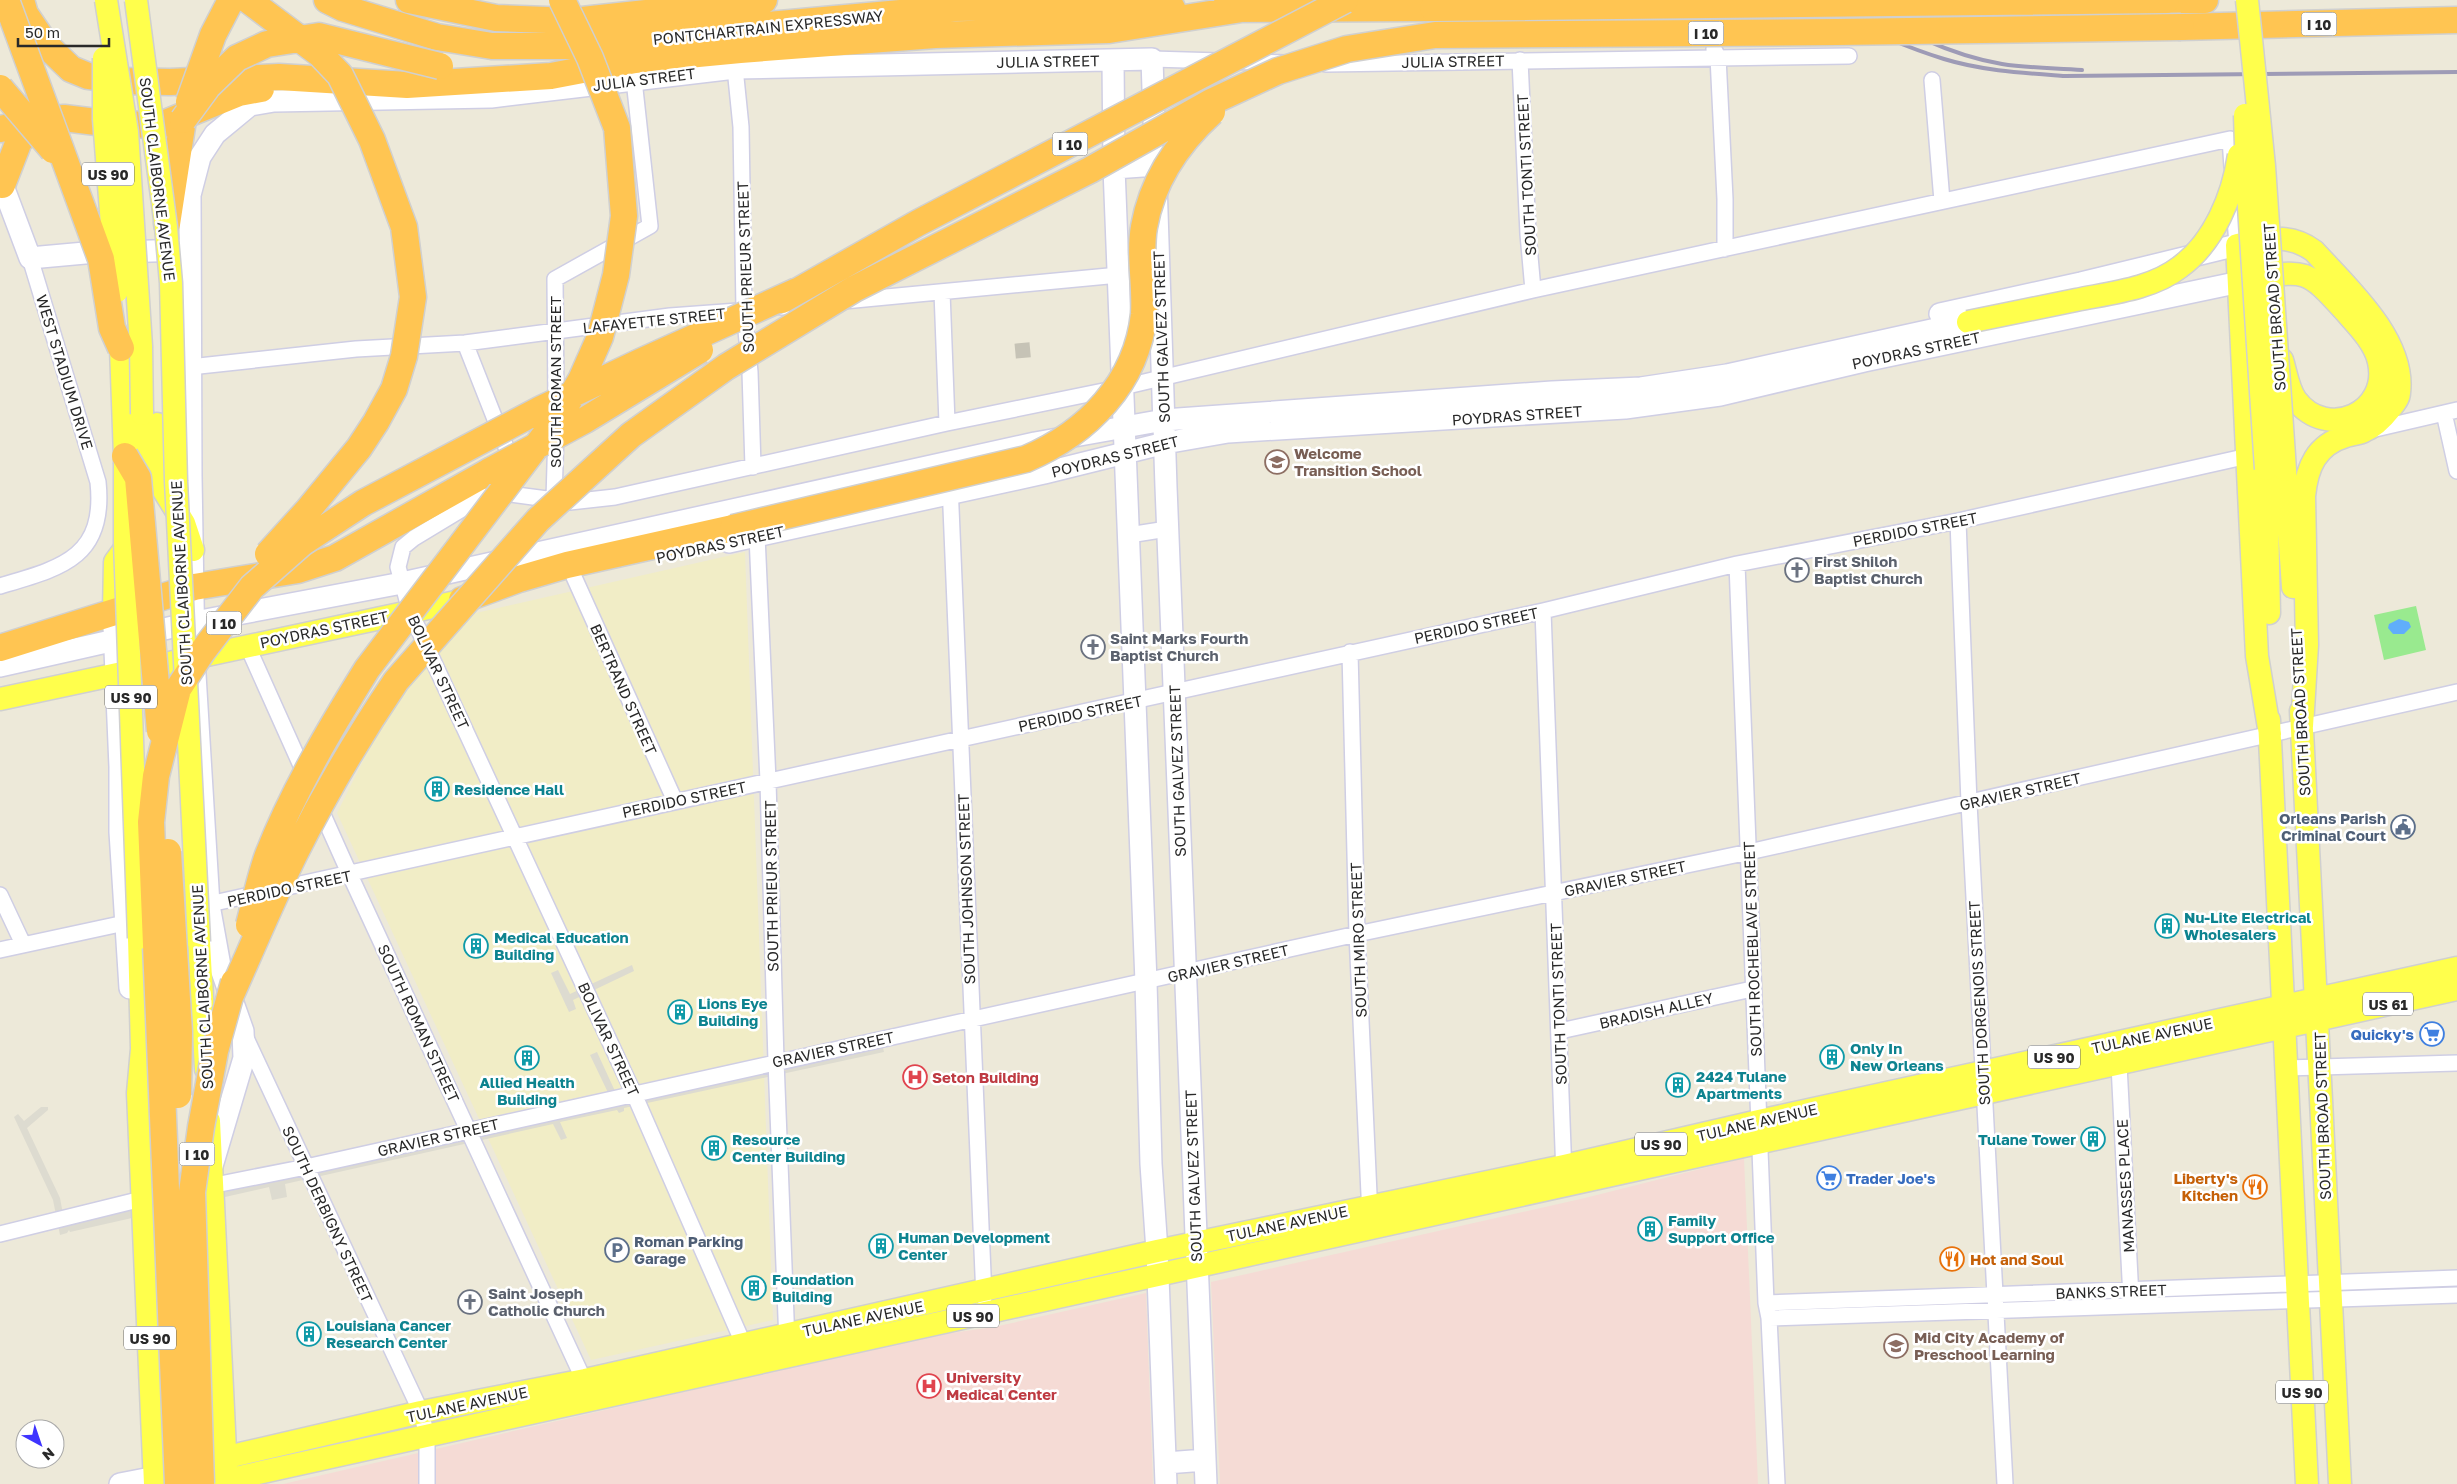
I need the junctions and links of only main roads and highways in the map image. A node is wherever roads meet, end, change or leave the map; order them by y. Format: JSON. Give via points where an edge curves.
{"nodes":[{"id":1,"x":6,"y":0,"type":"edge"},
{"id":2,"x":21,"y":0,"type":"edge"},
{"id":3,"x":105,"y":0,"type":"edge"},
{"id":4,"x":136,"y":0,"type":"edge"},
{"id":5,"x":230,"y":0,"type":"edge"},
{"id":6,"x":248,"y":0,"type":"edge"},
{"id":7,"x":327,"y":0,"type":"edge"},
{"id":8,"x":409,"y":0,"type":"edge"},
{"id":9,"x":632,"y":0,"type":"edge"},
{"id":10,"x":764,"y":0,"type":"edge"},
{"id":11,"x":1345,"y":0,"type":"edge"},
{"id":12,"x":2166,"y":0,"type":"edge"},
{"id":13,"x":2205,"y":0,"type":"edge"},
{"id":14,"x":2234,"y":0,"type":"edge"},
{"id":15,"x":2248,"y":0,"type":"edge"},
{"id":16,"x":1242,"y":9,"type":"junction"},
{"id":17,"x":568,"y":10,"type":"edge"},
{"id":18,"x":2457,"y":20,"type":"edge"},
{"id":19,"x":551,"y":76,"type":"junction"},
{"id":20,"x":367,"y":82,"type":"junction"},
{"id":21,"x":0,"y":88,"type":"edge"},
{"id":22,"x":1238,"y":88,"type":"junction"},
{"id":23,"x":147,"y":96,"type":"junction"},
{"id":24,"x":2245,"y":112,"type":"junction"},
{"id":25,"x":41,"y":120,"type":"junction"},
{"id":26,"x":182,"y":120,"type":"junction"},
{"id":27,"x":0,"y":129,"type":"edge"},
{"id":28,"x":1,"y":181,"type":"edge"},
{"id":29,"x":76,"y":186,"type":"junction"},
{"id":30,"x":166,"y":227,"type":"junction"},
{"id":31,"x":2240,"y":282,"type":"junction"},
{"id":32,"x":797,"y":291,"type":"junction"},
{"id":33,"x":1968,"y":322,"type":"road end"},
{"id":34,"x":2277,"y":340,"type":"junction"},
{"id":35,"x":121,"y":348,"type":"junction"},
{"id":36,"x":2390,"y":389,"type":"junction"},
{"id":37,"x":149,"y":414,"type":"junction"},
{"id":38,"x":125,"y":456,"type":"junction"},
{"id":39,"x":2275,"y":469,"type":"junction"},
{"id":40,"x":193,"y":550,"type":"road end"},
{"id":41,"x":461,"y":601,"type":"joint"},
{"id":42,"x":114,"y":612,"type":"junction"},
{"id":43,"x":0,"y":648,"type":"edge"},
{"id":44,"x":198,"y":655,"type":"junction"},
{"id":45,"x":0,"y":699,"type":"edge"},
{"id":46,"x":2302,"y":726,"type":"junction"},
{"id":47,"x":2270,"y":734,"type":"junction"},
{"id":48,"x":2306,"y":808,"type":"junction"},
{"id":49,"x":2274,"y":810,"type":"junction"},
{"id":50,"x":2310,"y":916,"type":"junction"},
{"id":51,"x":2280,"y":922,"type":"junction"},
{"id":52,"x":2457,"y":968,"type":"edge"},
{"id":53,"x":2457,"y":989,"type":"edge"},
{"id":54,"x":230,"y":997,"type":"junction"},
{"id":55,"x":2318,"y":1009,"type":"junction"},
{"id":56,"x":2284,"y":1017,"type":"junction"},
{"id":57,"x":1759,"y":1131,"type":"junction"},
{"id":58,"x":2324,"y":1158,"type":"junction"},
{"id":59,"x":2291,"y":1159,"type":"junction"},
{"id":60,"x":1370,"y":1216,"type":"junction"},
{"id":61,"x":171,"y":1274,"type":"junction"},
{"id":62,"x":588,"y":1390,"type":"junction"},
{"id":63,"x":2305,"y":1443,"type":"junction"},
{"id":64,"x":2338,"y":1443,"type":"junction"},
{"id":65,"x":222,"y":1476,"type":"edge"},
{"id":66,"x":163,"y":1482,"type":"edge"},
{"id":67,"x":201,"y":1484,"type":"edge"},
{"id":68,"x":2307,"y":1484,"type":"edge"},
{"id":69,"x":2340,"y":1484,"type":"edge"}],
"edges":[{"from":1,"to":29,"type":"highway","bridge":true},
{"from":2,"to":20,"type":"highway","via":[[25,14],[46,46],[71,69],[88,76],[170,82],[279,77]]},
{"from":3,"to":35,"type":"main road","number":"US 90","bridge":true,"via":[[104,119]]},
{"from":3,"to":37,"type":"main road","bridge":true,"via":[[127,132],[141,346]]},
{"from":4,"to":23,"type":"main road","name":"SOUTH CLAIBORNE AVENUE","bridge":true},
{"from":5,"to":26,"type":"highway","bridge":true,"via":[[212,35]]},
{"from":6,"to":44,"type":"highway","bridge":true,"via":[[320,54],[340,75],[372,140],[404,227],[413,297],[404,356],[394,389],[376,422],[314,503],[218,615]]},
{"from":7,"to":16,"type":"highway","name":"PONTCHARTRAIN EXPRESSWAY","via":[[437,37],[492,46],[585,46],[735,28],[955,8]]},
{"from":8,"to":17,"type":"highway","name":"PONTCHARTRAIN EXPRESSWAY","via":[[496,18]]},
{"from":9,"to":17,"type":"highway"},
{"from":10,"to":17,"type":"highway","name":"PONTCHARTRAIN EXPRESSWAY"},
{"from":11,"to":32,"type":"highway","number":"I 10","bridge":true,"via":[[918,223]]},
{"from":12,"to":13,"type":"highway","name":"PONTCHARTRAIN EXPRESSWAY"},
{"from":12,"to":16,"type":"highway","name":"PONTCHARTRAIN EXPRESSWAY","bridge":true},
{"from":14,"to":24,"type":"main road","name":"SOUTH BROAD STREET"},
{"from":15,"to":34,"type":"main road","name":"SOUTH BROAD STREET","bridge":true},
{"from":16,"to":19,"type":"highway","via":[[1109,30],[935,35],[740,50],[635,60]]},
{"from":17,"to":54,"type":"highway","bridge":true,"via":[[617,128],[624,216],[616,275],[600,337],[581,380],[560,415],[372,662],[345,704],[283,820],[267,857]]},
{"from":18,"to":22,"type":"highway","number":"I 10","bridge":true,"via":[[2181,27],[1435,35],[1347,49],[1278,71]]},
{"from":19,"to":20,"type":"highway","via":[[407,85]]},
{"from":19,"to":26,"type":"highway","bridge":true,"via":[[440,66],[319,36],[267,44],[237,58],[208,86]]},
{"from":20,"to":25,"type":"highway","via":[[328,87],[278,86],[238,93],[163,124],[121,125],[64,118]]},
{"from":21,"to":29,"type":"highway","bridge":true,"via":[[50,146]]},
{"from":22,"to":41,"type":"highway","bridge":true,"via":[[1178,148],[1160,177],[1144,228],[1144,315],[1137,345],[1117,390],[1087,422],[1051,448],[1026,459],[567,565]]},
{"from":22,"to":54,"type":"highway","number":"I 10","bridge":true,"via":[[1090,170],[854,289],[726,367],[623,441],[538,520],[396,681],[344,762],[294,855]]},
{"from":23,"to":30,"type":"main road","name":"SOUTH CLAIBORNE AVENUE","bridge":true},
{"from":23,"to":37,"type":"main road","via":[[144,172]]},
{"from":24,"to":33,"type":"main road","bridge":true,"via":[[2237,171],[2221,216],[2207,239],[2181,267],[2162,278],[2125,290]]},
{"from":24,"to":39,"type":"main road","name":"SOUTH BROAD STREET","bridge":true,"via":[[2247,176]]},
{"from":25,"to":27,"type":"highway"},
{"from":25,"to":28,"type":"highway","via":[[19,141]]},
{"from":26,"to":30,"type":"highway","bridge":true},
{"from":29,"to":35,"type":"highway","bridge":true,"via":[[101,258],[112,328]]},
{"from":30,"to":65,"type":"main road","name":"SOUTH CLAIBORNE AVENUE","bridge":true,"via":[[212,1176]]},
{"from":31,"to":36,"type":"main road","via":[[2296,272],[2316,282],[2351,318],[2375,350]]},
{"from":31,"to":36,"type":"main road","via":[[2237,245],[2284,237],[2304,243],[2379,326],[2390,344],[2397,361]]},
{"from":31,"to":47,"type":"main road","via":[[2257,656]]},
{"from":32,"to":42,"type":"highway","bridge":true,"via":[[585,420],[335,558],[298,570],[194,587]]},
{"from":32,"to":44,"type":"highway","number":"I 10","bridge":true,"via":[[541,409],[363,503],[302,542],[252,587]]},
{"from":34,"to":36,"type":"main road","bridge":true,"via":[[2295,399],[2320,418],[2336,420],[2358,413],[2376,396]]},
{"from":34,"to":39,"type":"main road","name":"SOUTH BROAD STREET","bridge":true},
{"from":35,"to":38,"type":"main road","number":"US 90"},
{"from":36,"to":46,"type":"main road","via":[[2386,414],[2364,432],[2327,443],[2311,462],[2305,483],[2307,644]]},
{"from":37,"to":40,"type":"main road","via":[[164,491],[184,523]]},
{"from":37,"to":42,"type":"main road","via":[[143,522],[138,534],[125,546],[116,562]]},
{"from":38,"to":61,"type":"highway","bridge":true,"via":[[138,478],[157,694],[179,1032],[178,1152]]},
{"from":38,"to":66,"type":"main road","number":"US 90","bridge":true,"via":[[133,930],[142,1049],[138,1093]]},
{"from":39,"to":46,"type":"main road","name":"SOUTH BROAD STREET"},
{"from":39,"to":47,"type":"main road","name":"SOUTH BROAD STREET"},
{"from":41,"to":44,"type":"main road","name":"POYDRAS STREET"},
{"from":42,"to":43,"type":"highway"},
{"from":44,"to":45,"type":"main road","name":"POYDRAS STREET","via":[[116,676]]},
{"from":44,"to":61,"type":"highway","number":"I 10","bridge":true,"via":[[178,689],[156,776],[151,822]]},
{"from":46,"to":48,"type":"main road","name":"SOUTH BROAD STREET"},
{"from":47,"to":49,"type":"main road","name":"SOUTH BROAD STREET"},
{"from":48,"to":49,"type":"main road"},
{"from":48,"to":50,"type":"main road","name":"SOUTH BROAD STREET"},
{"from":49,"to":51,"type":"main road","name":"SOUTH BROAD STREET"},
{"from":50,"to":51,"type":"main road"},
{"from":50,"to":55,"type":"main road","name":"SOUTH BROAD STREET"},
{"from":51,"to":56,"type":"main road","name":"SOUTH BROAD STREET"},
{"from":52,"to":55,"type":"main road","name":"TULANE AVENUE","number":"US 61"},
{"from":53,"to":55,"type":"main road","name":"TULANE AVENUE","number":"US 61"},
{"from":54,"to":67,"type":"highway","number":"I 10","bridge":true,"via":[[214,1061],[192,1192]]},
{"from":55,"to":56,"type":"main road","name":"TULANE AVENUE","number":"US 61"},
{"from":55,"to":58,"type":"main road","name":"SOUTH BROAD STREET","number":"US 90"},
{"from":56,"to":57,"type":"main road","name":"TULANE AVENUE","number":"US 90","via":[[1983,1072]]},
{"from":56,"to":57,"type":"main road","name":"TULANE AVENUE","number":"US 90","via":[[2119,1065],[1984,1095]]},
{"from":56,"to":59,"type":"main road","name":"SOUTH BROAD STREET","number":"US 90"},
{"from":57,"to":60,"type":"main road","name":"TULANE AVENUE","number":"US 90"},
{"from":58,"to":59,"type":"main road"},
{"from":58,"to":64,"type":"main road","name":"SOUTH BROAD STREET","number":"US 90"},
{"from":59,"to":63,"type":"main road","name":"SOUTH BROAD STREET","number":"US 90"},
{"from":60,"to":62,"type":"main road","name":"TULANE AVENUE","number":"US 90","via":[[1197,1266],[982,1315],[788,1357]]},
{"from":60,"to":62,"type":"main road","name":"TULANE AVENUE","number":"US 90","via":[[1196,1242],[743,1343]]},
{"from":61,"to":66,"type":"highway","number":"I 10","bridge":true},
{"from":62,"to":65,"type":"main road","name":"TULANE AVENUE","number":"US 90","via":[[427,1436]]},
{"from":62,"to":65,"type":"main road","name":"TULANE AVENUE","number":"US 90","via":[[421,1412]]},
{"from":63,"to":64,"type":"main road"},
{"from":63,"to":68,"type":"main road","name":"SOUTH BROAD STREET","number":"US 90"},
{"from":64,"to":69,"type":"main road","name":"SOUTH BROAD STREET","number":"US 90"},
{"from":65,"to":66,"type":"main road","name":"TULANE AVENUE"}]}
